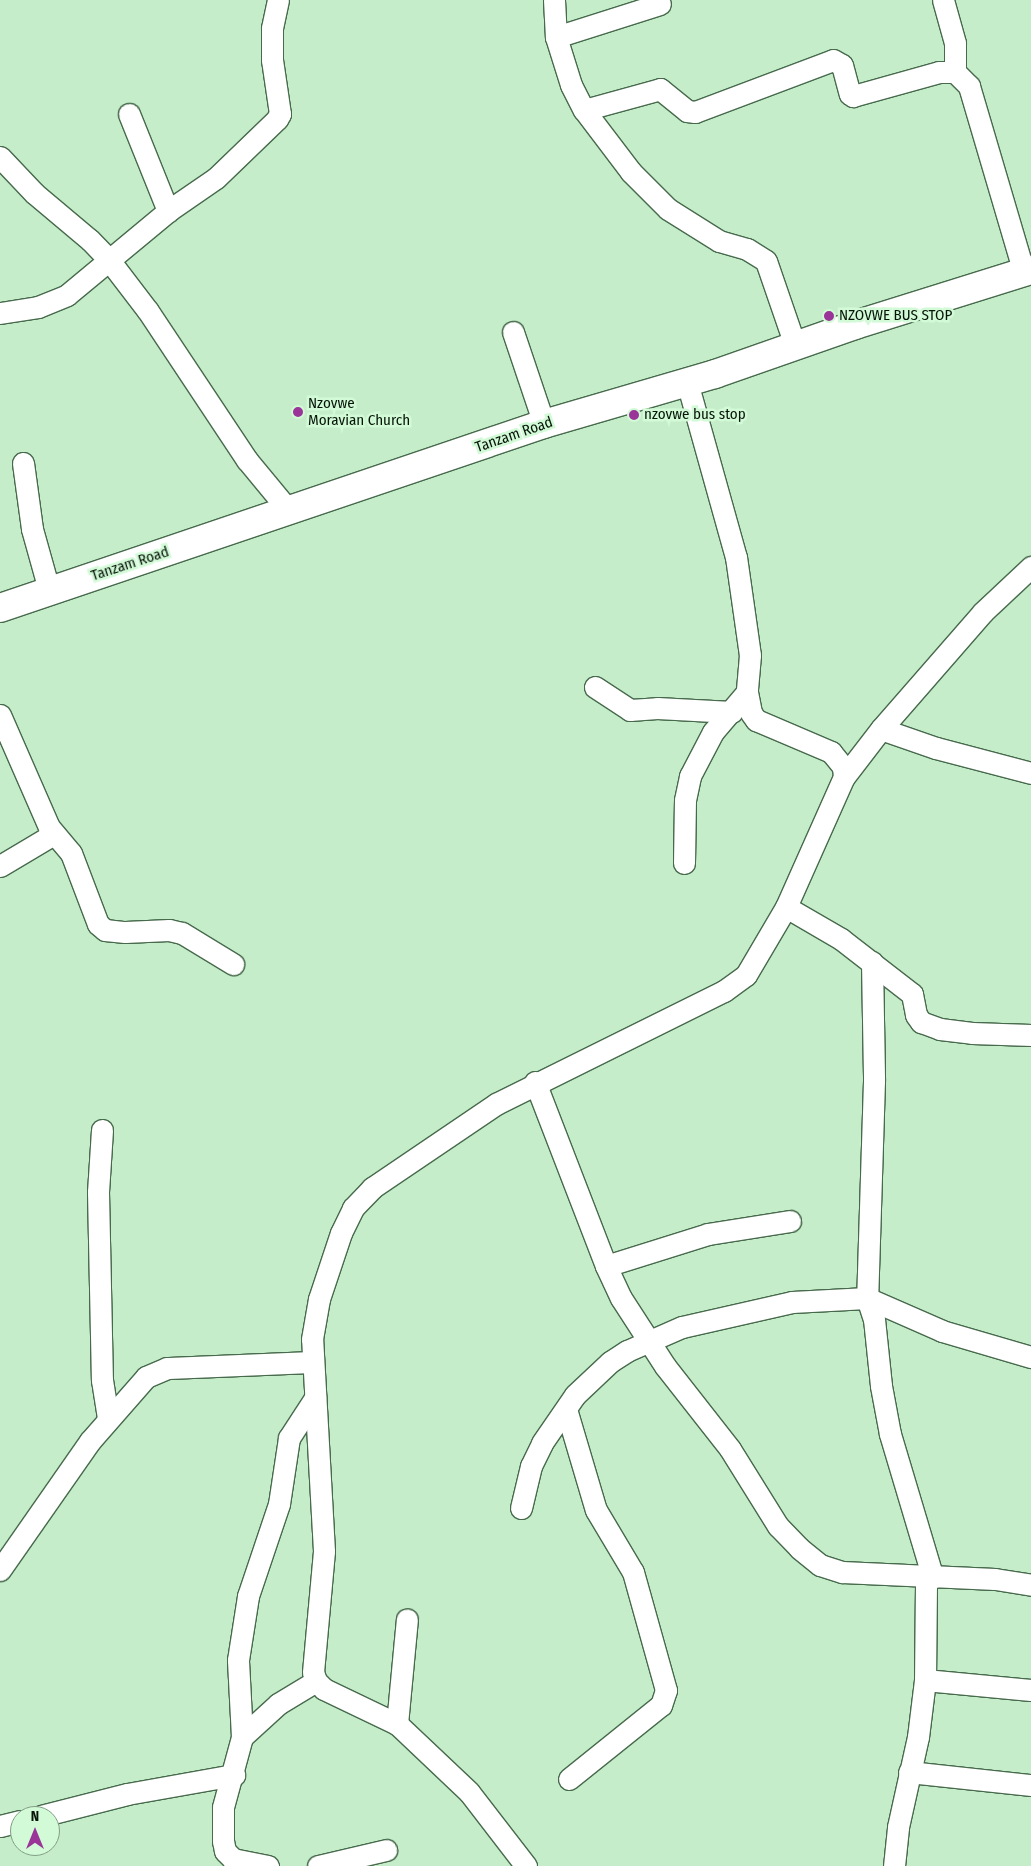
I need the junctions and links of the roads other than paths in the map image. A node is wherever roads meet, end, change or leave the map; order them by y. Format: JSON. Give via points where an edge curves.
{"nodes":[{"id":1,"x":278,"y":0,"type":"edge"},
{"id":2,"x":554,"y":0,"type":"edge"},
{"id":3,"x":943,"y":0,"type":"edge"},
{"id":4,"x":660,"y":4,"type":"dead end"},
{"id":5,"x":556,"y":37,"type":"junction"},
{"id":6,"x":955,"y":72,"type":"junction"},
{"id":7,"x":584,"y":110,"type":"junction"},
{"id":8,"x":129,"y":114,"type":"dead end"},
{"id":9,"x":0,"y":157,"type":"edge"},
{"id":10,"x":168,"y":211,"type":"junction"},
{"id":11,"x":109,"y":260,"type":"junction"},
{"id":12,"x":1028,"y":271,"type":"edge"},
{"id":13,"x":0,"y":313,"type":"edge"},
{"id":14,"x":513,"y":332,"type":"dead end"},
{"id":15,"x":795,"y":345,"type":"junction"},
{"id":16,"x":687,"y":382,"type":"junction"},
{"id":17,"x":544,"y":424,"type":"junction"},
{"id":18,"x":23,"y":463,"type":"dead end"},
{"id":19,"x":290,"y":512,"type":"junction"},
{"id":20,"x":1031,"y":567,"type":"edge"},
{"id":21,"x":49,"y":590,"type":"junction"},
{"id":22,"x":0,"y":608,"type":"edge"},
{"id":23,"x":595,"y":687,"type":"dead end"},
{"id":24,"x":747,"y":692,"type":"junction"},
{"id":25,"x":732,"y":712,"type":"junction"},
{"id":26,"x":0,"y":715,"type":"edge"},
{"id":27,"x":881,"y":728,"type":"junction"},
{"id":28,"x":1031,"y":773,"type":"edge"},
{"id":29,"x":844,"y":777,"type":"junction"},
{"id":30,"x":54,"y":834,"type":"junction"},
{"id":31,"x":684,"y":863,"type":"dead end"},
{"id":32,"x":0,"y":866,"type":"edge"},
{"id":33,"x":786,"y":907,"type":"junction"},
{"id":34,"x":872,"y":962,"type":"junction"},
{"id":35,"x":233,"y":964,"type":"dead end"},
{"id":36,"x":1031,"y":1035,"type":"edge"},
{"id":37,"x":535,"y":1082,"type":"junction"},
{"id":38,"x":102,"y":1130,"type":"dead end"},
{"id":39,"x":790,"y":1221,"type":"dead end"},
{"id":40,"x":606,"y":1266,"type":"junction"},
{"id":41,"x":867,"y":1298,"type":"junction"},
{"id":42,"x":312,"y":1339,"type":"junction"},
{"id":43,"x":649,"y":1340,"type":"junction"},
{"id":44,"x":1031,"y":1357,"type":"edge"},
{"id":45,"x":312,"y":1362,"type":"junction"},
{"id":46,"x":276,"y":1364,"type":"junction"},
{"id":47,"x":315,"y":1398,"type":"junction"},
{"id":48,"x":566,"y":1409,"type":"junction"},
{"id":49,"x":108,"y":1420,"type":"junction"},
{"id":50,"x":521,"y":1508,"type":"dead end"},
{"id":51,"x":0,"y":1570,"type":"edge"},
{"id":52,"x":929,"y":1578,"type":"junction"},
{"id":53,"x":1031,"y":1585,"type":"edge"},
{"id":54,"x":407,"y":1619,"type":"dead end"},
{"id":55,"x":925,"y":1680,"type":"junction"},
{"id":56,"x":316,"y":1681,"type":"junction"},
{"id":57,"x":1031,"y":1690,"type":"edge"},
{"id":58,"x":397,"y":1724,"type":"junction"},
{"id":59,"x":242,"y":1737,"type":"junction"},
{"id":60,"x":909,"y":1772,"type":"junction"},
{"id":61,"x":234,"y":1775,"type":"junction"},
{"id":62,"x":569,"y":1779,"type":"dead end"},
{"id":63,"x":1031,"y":1785,"type":"edge"},
{"id":64,"x":60,"y":1811,"type":"edge"},
{"id":65,"x":386,"y":1850,"type":"dead end"},
{"id":66,"x":327,"y":1865,"type":"edge"},
{"id":67,"x":268,"y":1866,"type":"edge"},
{"id":68,"x":526,"y":1866,"type":"edge"},
{"id":69,"x":894,"y":1866,"type":"edge"}],
"edges":[{"from":1,"to":10,"type":"street","via":[[272,28],[272,60],[280,114],[277,120],[216,178]]},
{"from":2,"to":5,"type":"street"},
{"from":3,"to":6,"type":"street","via":[[955,43]]},
{"from":4,"to":5,"type":"street"},
{"from":5,"to":7,"type":"street"},
{"from":6,"to":7,"type":"street","via":[[939,72],[853,96],[842,64],[833,60],[695,112],[687,110],[660,89]]},
{"from":6,"to":12,"type":"street","via":[[969,86]]},
{"from":7,"to":15,"type":"street","via":[[630,172],[668,209],[719,241],[747,248],[766,261]]},
{"from":8,"to":10,"type":"street"},
{"from":9,"to":11,"type":"street","via":[[34,193]]},
{"from":10,"to":11,"type":"street"},
{"from":11,"to":13,"type":"street","via":[[56,301]]},
{"from":11,"to":19,"type":"street","via":[[154,319],[248,460]]},
{"from":12,"to":15,"type":"highway","name":"Tanzam Road"},
{"from":14,"to":17,"type":"street"},
{"from":15,"to":16,"type":"highway","name":"Tanzam Road"},
{"from":16,"to":17,"type":"highway","name":"Tanzam Road"},
{"from":16,"to":24,"type":"street","via":[[736,557],[750,655]]},
{"from":17,"to":19,"type":"highway","name":"Tanzam Road"},
{"from":18,"to":21,"type":"street","via":[[32,529]]},
{"from":19,"to":21,"type":"highway","name":"Tanzam Road"},
{"from":20,"to":27,"type":"street","via":[[983,612]]},
{"from":21,"to":22,"type":"highway","name":"Tanzam Road"},
{"from":23,"to":25,"type":"street","via":[[630,710],[657,708]]},
{"from":24,"to":25,"type":"street"},
{"from":24,"to":29,"type":"street","via":[[750,713],[756,720],[831,752],[843,767]]},
{"from":25,"to":31,"type":"street","via":[[713,732],[690,776],[685,800]]},
{"from":26,"to":30,"type":"street"},
{"from":27,"to":28,"type":"street","via":[[936,748]]},
{"from":27,"to":29,"type":"street"},
{"from":29,"to":33,"type":"street"},
{"from":30,"to":32,"type":"street"},
{"from":30,"to":35,"type":"street","via":[[71,853],[93,914],[105,930],[182,933]]},
{"from":33,"to":34,"type":"street"},
{"from":33,"to":37,"type":"street","via":[[746,975],[734,986]]},
{"from":34,"to":36,"type":"street","via":[[912,994],[921,1022],[972,1034]]},
{"from":34,"to":41,"type":"street","via":[[874,1081]]},
{"from":37,"to":40,"type":"street"},
{"from":37,"to":42,"type":"street","via":[[408,1162],[361,1199],[347,1218],[335,1250]]},
{"from":38,"to":49,"type":"street","via":[[98,1192],[102,1380]]},
{"from":39,"to":40,"type":"street","via":[[708,1234]]},
{"from":40,"to":43,"type":"street","via":[[621,1298]]},
{"from":41,"to":43,"type":"street","via":[[810,1299],[758,1308],[682,1327]]},
{"from":41,"to":44,"type":"street","via":[[942,1331]]},
{"from":41,"to":52,"type":"street","via":[[874,1319],[890,1434]]},
{"from":42,"to":45,"type":"street"},
{"from":42,"to":46,"type":"street"},
{"from":43,"to":48,"type":"street","via":[[610,1362],[575,1395]]},
{"from":43,"to":52,"type":"street","via":[[665,1366],[730,1449],[778,1526],[800,1548],[820,1565],[842,1572]]},
{"from":45,"to":46,"type":"street"},
{"from":45,"to":47,"type":"street"},
{"from":46,"to":49,"type":"street","via":[[156,1371],[134,1388]]},
{"from":47,"to":56,"type":"street","via":[[324,1551],[312,1664]]},
{"from":47,"to":59,"type":"street","via":[[289,1438],[277,1512],[242,1623],[238,1667]]},
{"from":48,"to":50,"type":"street","via":[[538,1451]]},
{"from":48,"to":62,"type":"street","via":[[596,1510],[635,1579],[666,1690],[661,1706]]},
{"from":49,"to":51,"type":"street","via":[[19,1539]]},
{"from":52,"to":53,"type":"street","via":[[995,1579]]},
{"from":52,"to":55,"type":"street"},
{"from":54,"to":58,"type":"street"},
{"from":55,"to":57,"type":"street"},
{"from":55,"to":60,"type":"street","via":[[918,1737]]},
{"from":56,"to":58,"type":"street","via":[[351,1703]]},
{"from":56,"to":59,"type":"street","via":[[278,1704]]},
{"from":58,"to":68,"type":"street","via":[[469,1792]]},
{"from":59,"to":61,"type":"street"},
{"from":60,"to":63,"type":"street"},
{"from":60,"to":69,"type":"street"},
{"from":61,"to":64,"type":"street","via":[[127,1794]]},
{"from":61,"to":67,"type":"street","via":[[223,1807],[226,1852],[233,1859]]},
{"from":65,"to":66,"type":"street"}]}
